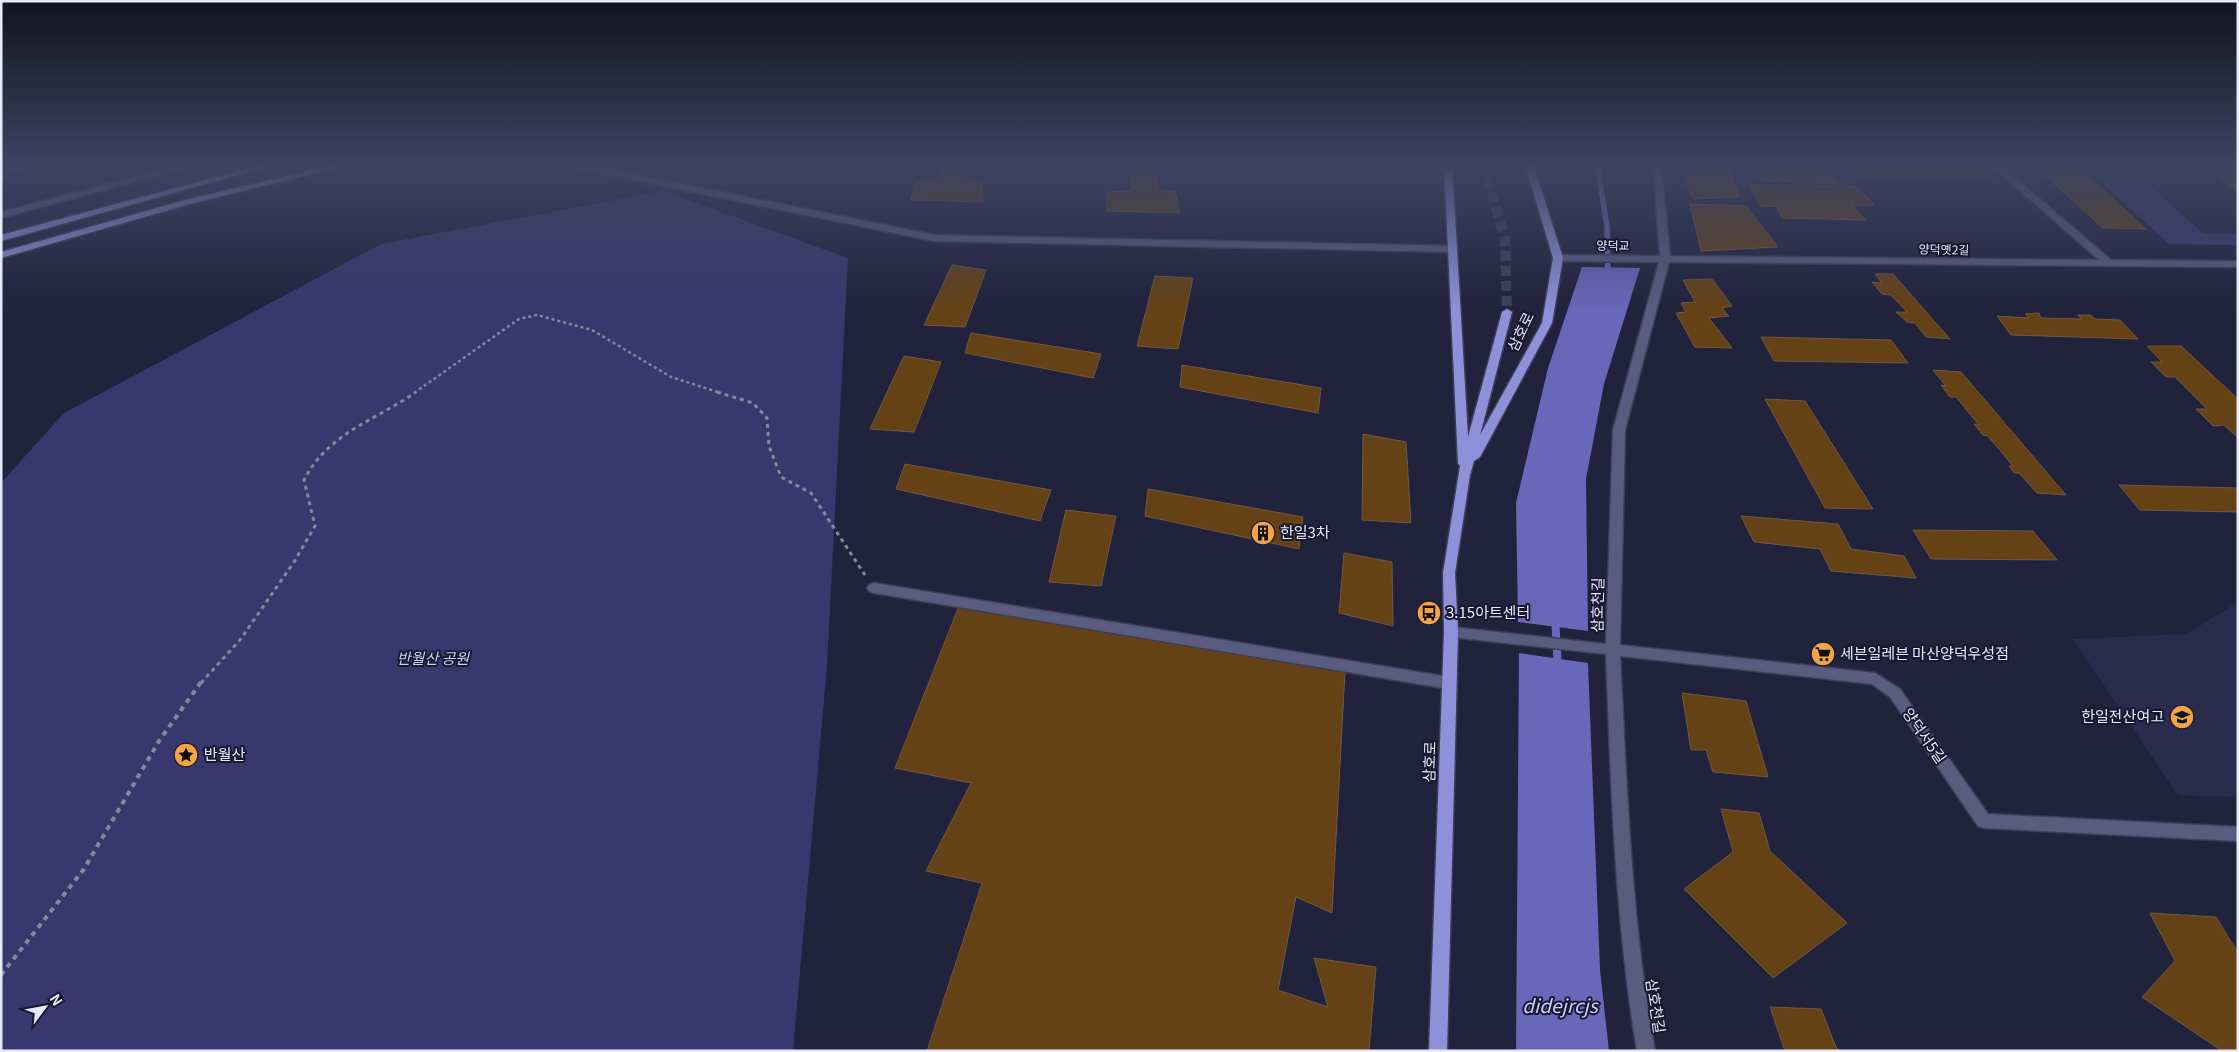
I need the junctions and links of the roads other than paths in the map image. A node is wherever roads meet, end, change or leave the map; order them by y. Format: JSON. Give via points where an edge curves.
{"nodes":[{"id":1,"x":93,"y":213,"type":"edge"},
{"id":2,"x":149,"y":213,"type":"edge"},
{"id":3,"x":818,"y":213,"type":"edge"},
{"id":4,"x":1451,"y":213,"type":"edge"},
{"id":5,"x":1544,"y":213,"type":"edge"},
{"id":6,"x":1661,"y":213,"type":"edge"},
{"id":7,"x":2051,"y":213,"type":"edge"},
{"id":8,"x":1,"y":238,"type":"edge"},
{"id":9,"x":1453,"y":249,"type":"junction"},
{"id":10,"x":1,"y":255,"type":"edge"},
{"id":11,"x":1558,"y":258,"type":"junction"},
{"id":12,"x":1650,"y":259,"type":"joint"},
{"id":13,"x":1664,"y":259,"type":"junction"},
{"id":14,"x":2110,"y":264,"type":"junction"},
{"id":15,"x":2238,"y":264,"type":"edge"},
{"id":16,"x":1506,"y":312,"type":"tunnel mouth"},
{"id":17,"x":1464,"y":475,"type":"junction"},
{"id":18,"x":874,"y":588,"type":"road end"},
{"id":19,"x":1451,"y":632,"type":"junction"},
{"id":20,"x":1614,"y":651,"type":"junction"},
{"id":21,"x":1450,"y":683,"type":"junction"},
{"id":22,"x":2238,"y":834,"type":"edge"},
{"id":23,"x":1438,"y":1051,"type":"edge"},
{"id":24,"x":1646,"y":1051,"type":"edge"}],
"edges":[{"from":1,"to":8,"type":"main road"},
{"from":2,"to":10,"type":"main road"},
{"from":3,"to":9,"type":"street","via":[[934,238]]},
{"from":4,"to":9,"type":"main road","name":"삼호로"},
{"from":5,"to":11,"type":"main road","name":"삼호로"},
{"from":6,"to":13,"type":"street","name":"삼호천길"},
{"from":7,"to":14,"type":"street"},
{"from":9,"to":17,"type":"main road","name":"삼호로"},
{"from":11,"to":12,"type":"street","name":"양덕교"},
{"from":11,"to":17,"type":"main road","name":"삼호로","via":[[1547,324]]},
{"from":12,"to":13,"type":"street","name":"양덕옛2길"},
{"from":13,"to":14,"type":"street","name":"양덕옛2길"},
{"from":13,"to":20,"type":"street","name":"삼호천길","via":[[1619,430]]},
{"from":14,"to":15,"type":"street","name":"양덕옛2길"},
{"from":16,"to":17,"type":"main road","name":"삼호로"},
{"from":17,"to":19,"type":"main road","name":"삼호로","via":[[1449,573]]},
{"from":18,"to":21,"type":"street"},
{"from":19,"to":20,"type":"street","name":"양덕서5길"},
{"from":19,"to":21,"type":"main road","name":"삼호로"},
{"from":20,"to":22,"type":"street","name":"양덕서5길","via":[[1875,679],[1894,693],[1984,821]]},
{"from":20,"to":24,"type":"street","name":"삼호천길","via":[[1622,859],[1637,1000]]},
{"from":21,"to":23,"type":"main road","name":"삼호로"}]}
